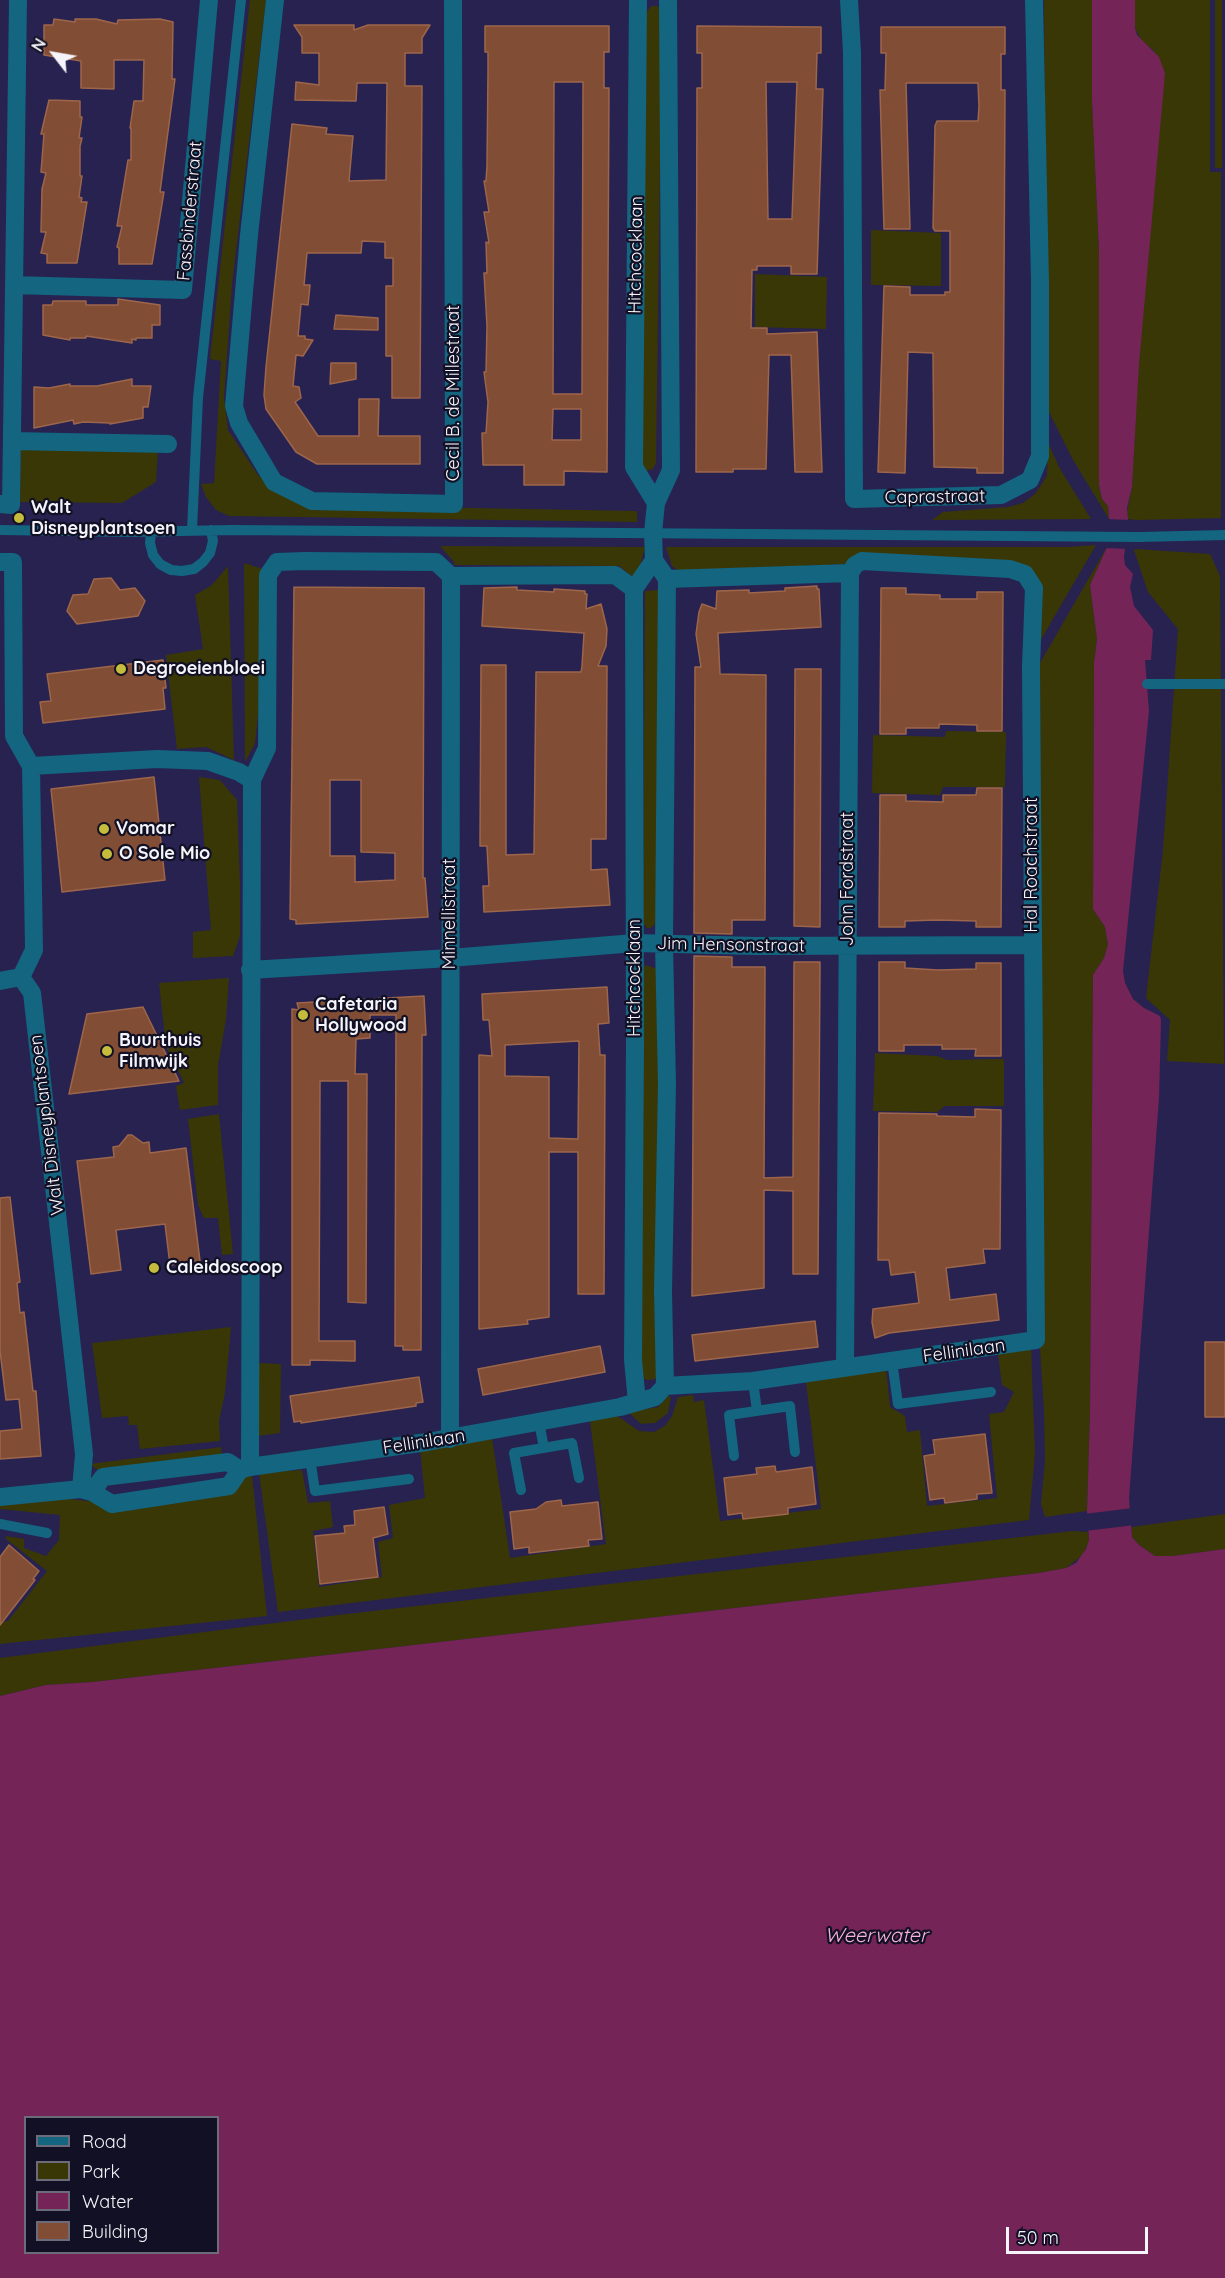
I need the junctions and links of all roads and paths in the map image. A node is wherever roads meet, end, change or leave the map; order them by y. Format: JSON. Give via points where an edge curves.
{"nodes":[{"id":1,"x":18,"y":0,"type":"edge"},
{"id":2,"x":209,"y":0,"type":"edge"},
{"id":3,"x":241,"y":0,"type":"edge"},
{"id":4,"x":275,"y":0,"type":"edge"},
{"id":5,"x":453,"y":0,"type":"edge"},
{"id":6,"x":639,"y":0,"type":"edge"},
{"id":7,"x":668,"y":0,"type":"edge"},
{"id":8,"x":849,"y":0,"type":"edge"},
{"id":9,"x":1034,"y":0,"type":"edge"},
{"id":10,"x":14,"y":285,"type":"junction"},
{"id":11,"x":12,"y":441,"type":"junction"},
{"id":12,"x":168,"y":444,"type":"dead end"},
{"id":13,"x":656,"y":503,"type":"junction"},
{"id":14,"x":0,"y":504,"type":"edge"},
{"id":15,"x":0,"y":530,"type":"edge"},
{"id":16,"x":192,"y":530,"type":"junction"},
{"id":17,"x":211,"y":530,"type":"junction"},
{"id":18,"x":151,"y":532,"type":"junction"},
{"id":19,"x":653,"y":533,"type":"junction"},
{"id":20,"x":1225,"y":535,"type":"edge"},
{"id":21,"x":654,"y":560,"type":"junction"},
{"id":22,"x":7,"y":562,"type":"edge"},
{"id":23,"x":850,"y":573,"type":"junction"},
{"id":24,"x":451,"y":576,"type":"junction"},
{"id":25,"x":667,"y":579,"type":"junction"},
{"id":26,"x":634,"y":589,"type":"junction"},
{"id":27,"x":1147,"y":684,"type":"dead end"},
{"id":28,"x":1225,"y":684,"type":"edge"},
{"id":29,"x":31,"y":766,"type":"junction"},
{"id":30,"x":252,"y":780,"type":"junction"},
{"id":31,"x":635,"y":944,"type":"junction"},
{"id":32,"x":664,"y":944,"type":"junction"},
{"id":33,"x":1033,"y":945,"type":"junction"},
{"id":34,"x":847,"y":946,"type":"junction"},
{"id":35,"x":450,"y":958,"type":"junction"},
{"id":36,"x":250,"y":970,"type":"junction"},
{"id":37,"x":21,"y":977,"type":"junction"},
{"id":38,"x":0,"y":981,"type":"edge"},
{"id":39,"x":1036,"y":1341,"type":"joint"},
{"id":40,"x":892,"y":1361,"type":"junction"},
{"id":41,"x":845,"y":1367,"type":"junction"},
{"id":42,"x":753,"y":1381,"type":"junction"},
{"id":43,"x":665,"y":1386,"type":"junction"},
{"id":44,"x":991,"y":1392,"type":"dead end"},
{"id":45,"x":637,"y":1402,"type":"junction"},
{"id":46,"x":757,"y":1411,"type":"junction"},
{"id":47,"x":538,"y":1422,"type":"junction"},
{"id":48,"x":450,"y":1439,"type":"junction"},
{"id":49,"x":544,"y":1448,"type":"junction"},
{"id":50,"x":795,"y":1452,"type":"dead end"},
{"id":51,"x":734,"y":1456,"type":"dead end"},
{"id":52,"x":310,"y":1458,"type":"junction"},
{"id":53,"x":245,"y":1468,"type":"junction"},
{"id":54,"x":579,"y":1478,"type":"dead end"},
{"id":55,"x":409,"y":1479,"type":"dead end"},
{"id":56,"x":521,"y":1490,"type":"dead end"},
{"id":57,"x":86,"y":1491,"type":"junction"},
{"id":58,"x":0,"y":1497,"type":"edge"},
{"id":59,"x":0,"y":1524,"type":"edge"},
{"id":60,"x":47,"y":1533,"type":"dead end"}],
"edges":[{"from":1,"to":10,"type":"street"},
{"from":2,"to":10,"type":"street","name":"Fassbinderstraat","via":[[183,290]]},
{"from":3,"to":16,"type":"lane","via":[[198,398]]},
{"from":4,"to":5,"type":"street","name":"Cecil B. de Millestraat","via":[[234,406],[239,423],[274,482],[312,501],[454,504]]},
{"from":6,"to":13,"type":"street","name":"Hitchcocklaan","via":[[634,467]]},
{"from":7,"to":13,"type":"street","name":"Hitchcocklaan","via":[[671,470]]},
{"from":8,"to":9,"type":"street","name":"Caprastraat","via":[[854,499],[1001,495],[1030,480],[1040,456]]},
{"from":10,"to":11,"type":"street"},
{"from":11,"to":12,"type":"street"},
{"from":11,"to":14,"type":"street","via":[[11,505]]},
{"from":13,"to":19,"type":"street","name":"Hitchcocklaan"},
{"from":15,"to":18,"type":"lane"},
{"from":16,"to":17,"type":"lane"},
{"from":16,"to":18,"type":"lane"},
{"from":17,"to":18,"type":"lane","via":[[210,553],[194,569],[182,571],[160,564],[153,555]]},
{"from":17,"to":19,"type":"lane"},
{"from":19,"to":20,"type":"lane"},
{"from":19,"to":21,"type":"street","name":"Hitchcocklaan"},
{"from":21,"to":25,"type":"street"},
{"from":21,"to":26,"type":"street"},
{"from":22,"to":29,"type":"street","via":[[14,736]]},
{"from":23,"to":25,"type":"street"},
{"from":23,"to":33,"type":"street","name":"Hal Roachstraat","via":[[862,561],[1010,569],[1025,574],[1034,588]]},
{"from":23,"to":34,"type":"street","name":"John Fordstraat"},
{"from":24,"to":26,"type":"street","via":[[615,575]]},
{"from":24,"to":30,"type":"street","via":[[436,562],[277,562],[268,575],[267,748]]},
{"from":24,"to":35,"type":"street","name":"Minnellistraat"},
{"from":25,"to":32,"type":"street","name":"Hitchcocklaan"},
{"from":26,"to":31,"type":"street","name":"Hitchcocklaan"},
{"from":27,"to":28,"type":"lane"},
{"from":29,"to":30,"type":"street","via":[[157,759],[208,761]]},
{"from":29,"to":37,"type":"street","via":[[34,950]]},
{"from":30,"to":36,"type":"street"},
{"from":31,"to":32,"type":"street","name":"Jim Hensonstraat"},
{"from":31,"to":35,"type":"street","name":"Jim Hensonstraat"},
{"from":31,"to":45,"type":"street","name":"Hitchcocklaan","via":[[633,1360]]},
{"from":32,"to":34,"type":"street","name":"Jim Hensonstraat"},
{"from":32,"to":43,"type":"street","name":"Hitchcocklaan"},
{"from":33,"to":34,"type":"street","name":"Jim Hensonstraat"},
{"from":33,"to":39,"type":"street","name":"Hal Roachstraat"},
{"from":34,"to":41,"type":"street","name":"John Fordstraat"},
{"from":35,"to":36,"type":"street","name":"Jim Hensonstraat"},
{"from":35,"to":48,"type":"street","name":"Minnellistraat"},
{"from":36,"to":53,"type":"street"},
{"from":37,"to":38,"type":"street"},
{"from":37,"to":57,"type":"street","name":"Walt Disneyplantsoen","via":[[32,993]]},
{"from":39,"to":40,"type":"street","name":"Fellinilaan"},
{"from":40,"to":41,"type":"street","name":"Fellinilaan"},
{"from":40,"to":44,"type":"lane","via":[[898,1404]]},
{"from":41,"to":42,"type":"street","name":"Fellinilaan"},
{"from":42,"to":43,"type":"street","name":"Fellinilaan"},
{"from":42,"to":46,"type":"lane"},
{"from":43,"to":45,"type":"street","name":"Fellinilaan","via":[[655,1397]]},
{"from":45,"to":47,"type":"street","name":"Fellinilaan"},
{"from":46,"to":50,"type":"lane","via":[[790,1407]]},
{"from":46,"to":51,"type":"lane","via":[[729,1415]]},
{"from":47,"to":48,"type":"street","name":"Fellinilaan"},
{"from":47,"to":49,"type":"lane"},
{"from":48,"to":52,"type":"street","name":"Fellinilaan"},
{"from":49,"to":54,"type":"lane","via":[[572,1443]]},
{"from":49,"to":56,"type":"lane","via":[[514,1453]]},
{"from":52,"to":53,"type":"street","name":"Fellinilaan"},
{"from":52,"to":55,"type":"lane","name":"Fellinilaan","via":[[315,1491]]},
{"from":53,"to":57,"type":"street","name":"Fellinilaan","via":[[228,1462],[103,1478]]},
{"from":53,"to":57,"type":"street","name":"Fellinilaan","via":[[229,1486],[112,1504]]},
{"from":57,"to":58,"type":"street","name":"Fellinilaan"},
{"from":59,"to":60,"type":"lane"}]}
